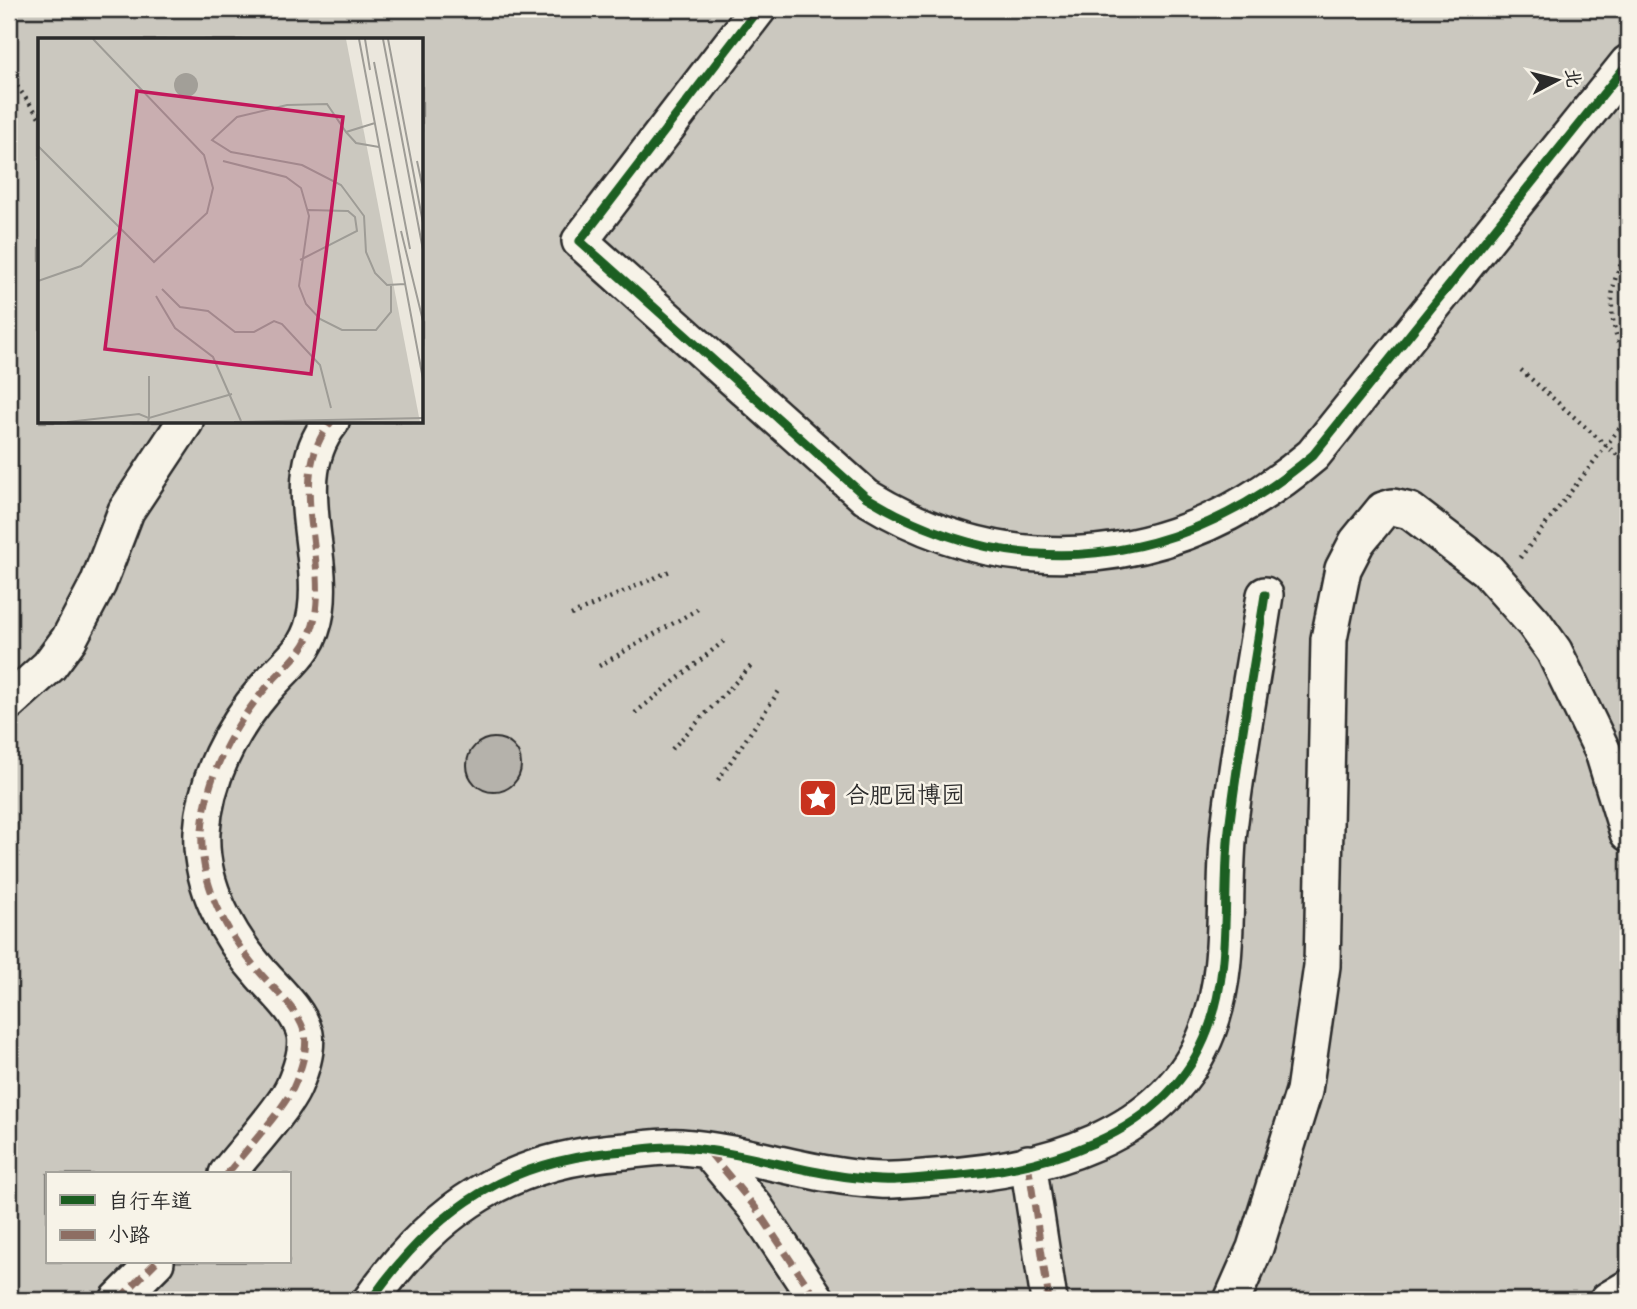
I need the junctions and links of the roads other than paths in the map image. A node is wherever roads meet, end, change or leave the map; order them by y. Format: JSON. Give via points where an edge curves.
{"nodes":[{"id":1,"x":758,"y":9,"type":"edge"},
{"id":2,"x":1628,"y":63,"type":"edge"},
{"id":3,"x":185,"y":424,"type":"edge"},
{"id":4,"x":329,"y":424,"type":"edge"},
{"id":5,"x":1265,"y":595,"type":"dead end"},
{"id":6,"x":9,"y":702,"type":"edge"},
{"id":7,"x":1628,"y":833,"type":"edge"},
{"id":8,"x":709,"y":1152,"type":"junction"},
{"id":9,"x":1028,"y":1163,"type":"junction"},
{"id":10,"x":229,"y":1172,"type":"edge"},
{"id":11,"x":154,"y":1264,"type":"edge"},
{"id":12,"x":1628,"y":1288,"type":"edge"},
{"id":13,"x":118,"y":1300,"type":"edge"},
{"id":14,"x":371,"y":1300,"type":"edge"},
{"id":15,"x":817,"y":1300,"type":"edge"},
{"id":16,"x":1049,"y":1300,"type":"edge"},
{"id":17,"x":1232,"y":1300,"type":"edge"},
{"id":18,"x":1608,"y":1300,"type":"edge"}],
"edges":[{"from":1,"to":2,"type":"street","via":[[580,241],[866,497],[898,516],[964,542],[1043,556],[1094,555],[1182,535],[1237,510],[1292,473],[1313,455]]},
{"from":3,"to":6,"type":"street","via":[[126,511],[98,584],[69,639],[49,666]]},
{"from":4,"to":10,"type":"street","via":[[319,437],[309,467],[318,579],[315,613],[302,652],[265,689],[229,739],[206,798],[202,857],[223,918],[248,960],[292,1009],[305,1035],[303,1061],[293,1088]]},
{"from":5,"to":9,"type":"street","via":[[1229,831],[1223,970],[1208,1032],[1188,1071],[1137,1120],[1098,1143]]},
{"from":7,"to":17,"type":"street","via":[[1603,752],[1548,641],[1501,583],[1410,511],[1383,510],[1356,542],[1343,569],[1329,639],[1322,966],[1304,1091],[1255,1248]]},
{"from":8,"to":9,"type":"street","via":[[880,1180],[991,1174]]},
{"from":8,"to":14,"type":"street","via":[[679,1147],[598,1153],[517,1172],[437,1223],[397,1263]]},
{"from":8,"to":15,"type":"street","via":[[755,1207]]},
{"from":9,"to":16,"type":"street"},
{"from":11,"to":13,"type":"street"},
{"from":12,"to":18,"type":"street"}]}
